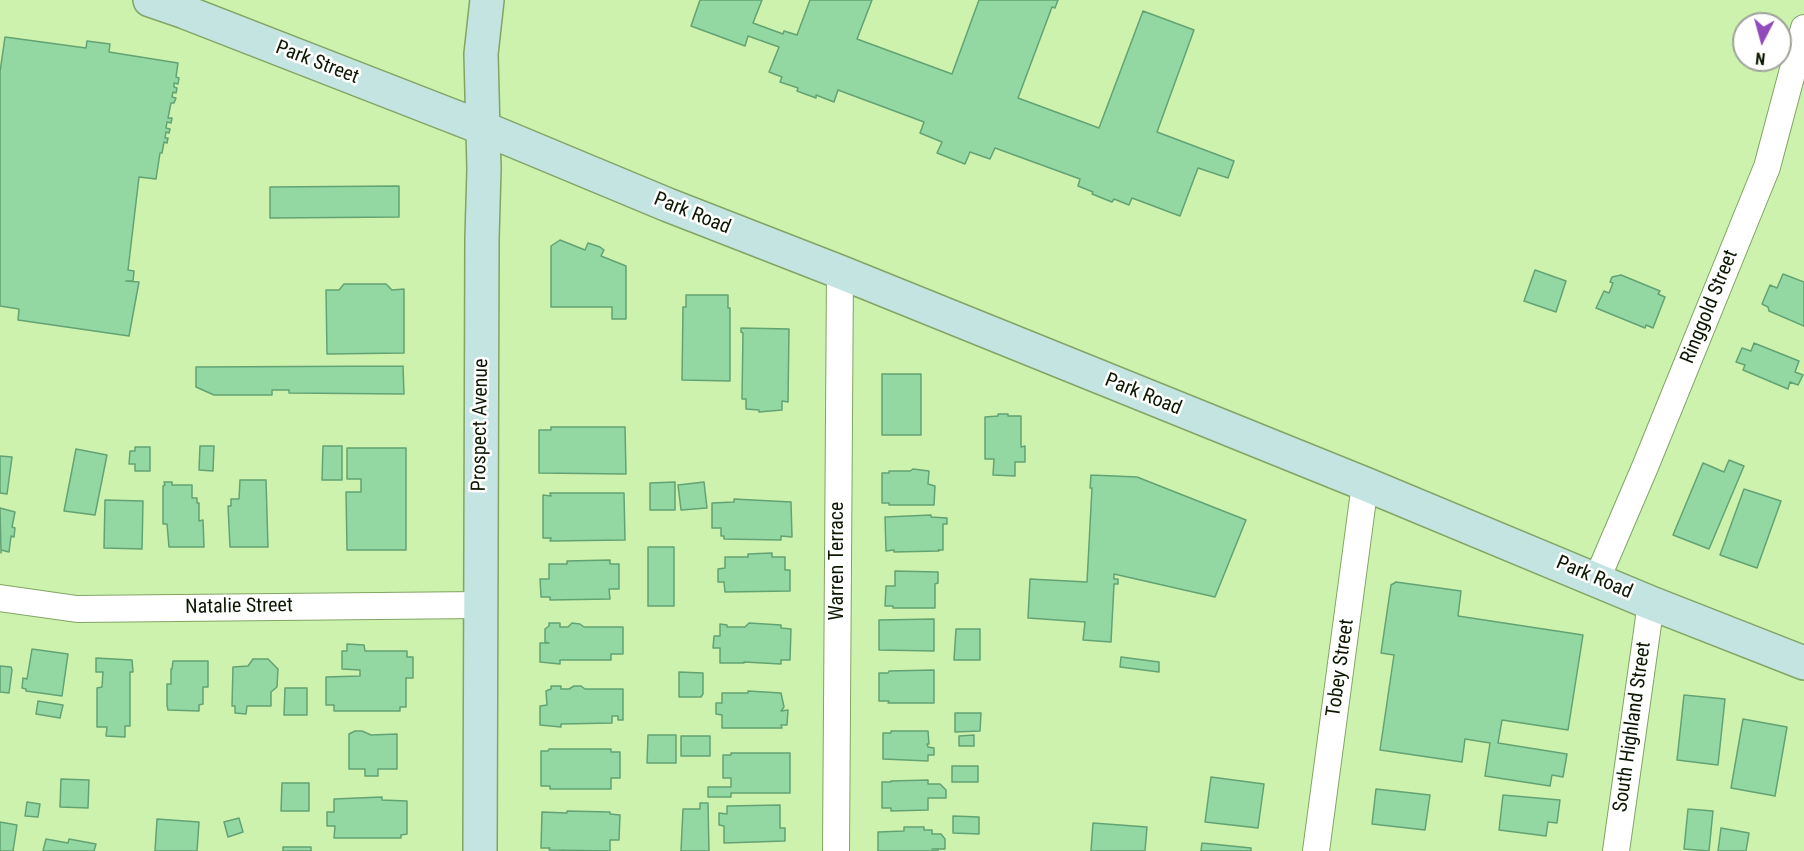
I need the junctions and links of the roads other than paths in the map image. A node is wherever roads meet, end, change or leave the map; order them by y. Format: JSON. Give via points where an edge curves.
{"nodes":[{"id":1,"x":150,"y":0,"type":"edge"},
{"id":2,"x":487,"y":0,"type":"edge"},
{"id":3,"x":1804,"y":28,"type":"edge"},
{"id":4,"x":483,"y":128,"type":"junction"},
{"id":5,"x":840,"y":272,"type":"junction"},
{"id":6,"x":1365,"y":484,"type":"junction"},
{"id":7,"x":1597,"y":579,"type":"junction"},
{"id":8,"x":0,"y":598,"type":"edge"},
{"id":9,"x":1651,"y":603,"type":"junction"},
{"id":10,"x":479,"y":605,"type":"junction"},
{"id":11,"x":1804,"y":663,"type":"edge"},
{"id":12,"x":480,"y":851,"type":"edge"},
{"id":13,"x":836,"y":851,"type":"edge"},
{"id":14,"x":1316,"y":851,"type":"edge"},
{"id":15,"x":1616,"y":851,"type":"edge"}],
"edges":[{"from":1,"to":4,"type":"main road","name":"Park Street"},
{"from":2,"to":4,"type":"main road","name":"Prospect Avenue","via":[[481,54]]},
{"from":3,"to":7,"type":"street","name":"Ringgold Street","via":[[1767,167]]},
{"from":4,"to":5,"type":"main road","name":"Park Road"},
{"from":4,"to":10,"type":"main road","name":"Prospect Avenue"},
{"from":5,"to":6,"type":"main road","name":"Park Road"},
{"from":5,"to":13,"type":"street","name":"Warren Terrace"},
{"from":6,"to":7,"type":"main road","name":"Park Road"},
{"from":6,"to":14,"type":"street","name":"Tobey Street"},
{"from":7,"to":9,"type":"main road","name":"Park Road"},
{"from":8,"to":10,"type":"street","name":"Natalie Street","via":[[77,609]]},
{"from":9,"to":11,"type":"main road","name":"Park Road"},
{"from":9,"to":15,"type":"street","name":"South Highland Street"},
{"from":10,"to":12,"type":"main road","name":"Prospect Avenue"}]}
